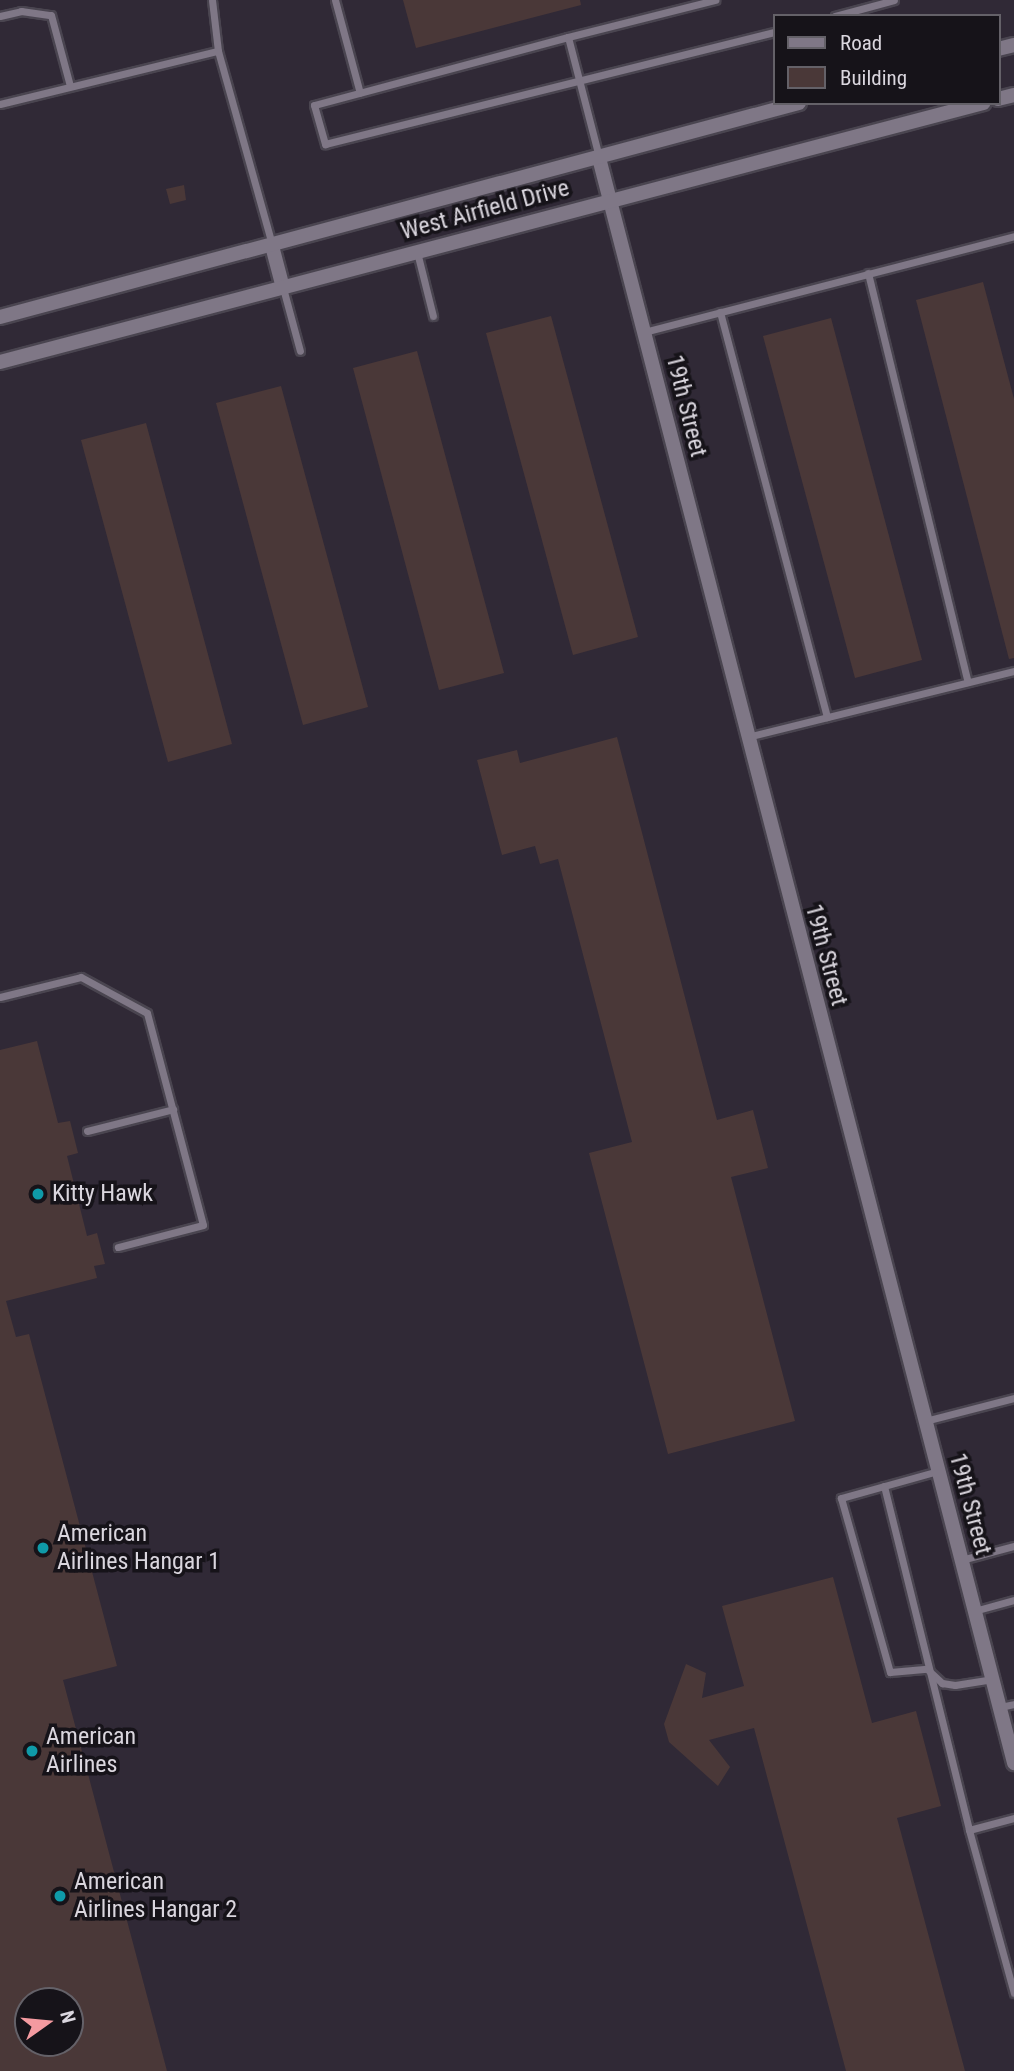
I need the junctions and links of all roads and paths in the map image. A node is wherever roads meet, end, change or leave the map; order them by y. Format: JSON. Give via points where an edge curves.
{"nodes":[{"id":1,"x":212,"y":0,"type":"edge"},
{"id":2,"x":335,"y":0,"type":"edge"},
{"id":3,"x":715,"y":0,"type":"edge"},
{"id":4,"x":894,"y":0,"type":"edge"},
{"id":5,"x":842,"y":14,"type":"edge"},
{"id":6,"x":0,"y":16,"type":"edge"},
{"id":7,"x":772,"y":33,"type":"edge"},
{"id":8,"x":568,"y":37,"type":"junction"},
{"id":9,"x":218,"y":51,"type":"junction"},
{"id":10,"x":580,"y":84,"type":"junction"},
{"id":11,"x":70,"y":86,"type":"junction"},
{"id":12,"x":360,"y":93,"type":"junction"},
{"id":13,"x":0,"y":104,"type":"edge"},
{"id":14,"x":792,"y":105,"type":"edge"},
{"id":15,"x":974,"y":105,"type":"edge"},
{"id":16,"x":599,"y":158,"type":"junction"},
{"id":17,"x":610,"y":200,"type":"junction"},
{"id":18,"x":1014,"y":236,"type":"edge"},
{"id":19,"x":272,"y":246,"type":"junction"},
{"id":20,"x":416,"y":252,"type":"junction"},
{"id":21,"x":868,"y":273,"type":"junction"},
{"id":22,"x":283,"y":288,"type":"junction"},
{"id":23,"x":720,"y":312,"type":"junction"},
{"id":24,"x":433,"y":316,"type":"dead end"},
{"id":25,"x":0,"y":317,"type":"edge"},
{"id":26,"x":644,"y":332,"type":"junction"},
{"id":27,"x":300,"y":351,"type":"dead end"},
{"id":28,"x":0,"y":362,"type":"edge"},
{"id":29,"x":1014,"y":671,"type":"edge"},
{"id":30,"x":968,"y":682,"type":"junction"},
{"id":31,"x":827,"y":717,"type":"junction"},
{"id":32,"x":746,"y":738,"type":"junction"},
{"id":33,"x":0,"y":997,"type":"edge"},
{"id":34,"x":173,"y":1109,"type":"junction"},
{"id":35,"x":87,"y":1131,"type":"dead end"},
{"id":36,"x":118,"y":1247,"type":"dead end"},
{"id":37,"x":1014,"y":1398,"type":"edge"},
{"id":38,"x":924,"y":1421,"type":"junction"},
{"id":39,"x":938,"y":1471,"type":"junction"},
{"id":40,"x":884,"y":1486,"type":"junction"},
{"id":41,"x":1014,"y":1546,"type":"edge"},
{"id":42,"x":961,"y":1560,"type":"junction"},
{"id":43,"x":1014,"y":1600,"type":"edge"},
{"id":44,"x":974,"y":1611,"type":"junction"},
{"id":45,"x":928,"y":1669,"type":"junction"},
{"id":46,"x":992,"y":1679,"type":"junction"},
{"id":47,"x":1007,"y":1706,"type":"edge"},
{"id":48,"x":1014,"y":1763,"type":"edge"},
{"id":49,"x":1014,"y":1818,"type":"edge"},
{"id":50,"x":969,"y":1830,"type":"junction"},
{"id":51,"x":1014,"y":1993,"type":"edge"}],
"edges":[{"from":1,"to":9,"type":"lane"},
{"from":2,"to":12,"type":"lane"},
{"from":3,"to":8,"type":"lane"},
{"from":4,"to":5,"type":"lane"},
{"from":6,"to":11,"type":"lane","via":[[21,10],[51,15]]},
{"from":7,"to":10,"type":"lane"},
{"from":8,"to":10,"type":"lane"},
{"from":8,"to":12,"type":"lane"},
{"from":9,"to":11,"type":"lane"},
{"from":9,"to":19,"type":"lane"},
{"from":10,"to":12,"type":"lane","via":[[326,144],[314,105]]},
{"from":10,"to":16,"type":"lane"},
{"from":11,"to":13,"type":"lane"},
{"from":14,"to":16,"type":"street","name":"West Airfield Drive"},
{"from":15,"to":17,"type":"street","name":"West Airfield Drive"},
{"from":16,"to":17,"type":"street","name":"19th Street"},
{"from":16,"to":19,"type":"street","name":"West Airfield Drive"},
{"from":17,"to":20,"type":"street","name":"West Airfield Drive"},
{"from":17,"to":26,"type":"street","name":"19th Street"},
{"from":18,"to":21,"type":"lane"},
{"from":19,"to":22,"type":"street"},
{"from":19,"to":25,"type":"street","name":"West Airfield Drive"},
{"from":20,"to":22,"type":"street","name":"West Airfield Drive"},
{"from":20,"to":24,"type":"lane"},
{"from":21,"to":23,"type":"lane"},
{"from":21,"to":30,"type":"lane"},
{"from":22,"to":27,"type":"lane"},
{"from":22,"to":28,"type":"street","name":"West Airfield Drive"},
{"from":23,"to":26,"type":"lane"},
{"from":23,"to":31,"type":"lane"},
{"from":26,"to":32,"type":"street","name":"19th Street"},
{"from":29,"to":30,"type":"lane"},
{"from":30,"to":31,"type":"lane"},
{"from":31,"to":32,"type":"lane"},
{"from":32,"to":38,"type":"street","name":"19th Street"},
{"from":33,"to":34,"type":"lane","via":[[81,977],[147,1013]]},
{"from":34,"to":35,"type":"lane"},
{"from":34,"to":36,"type":"lane","via":[[203,1225]]},
{"from":37,"to":38,"type":"lane"},
{"from":38,"to":39,"type":"street","name":"19th Street"},
{"from":39,"to":40,"type":"lane"},
{"from":39,"to":42,"type":"street","name":"19th Street"},
{"from":40,"to":45,"type":"lane"},
{"from":40,"to":45,"type":"lane","via":[[841,1498],[890,1672]]},
{"from":41,"to":42,"type":"lane"},
{"from":42,"to":44,"type":"street","name":"19th Street"},
{"from":43,"to":44,"type":"lane"},
{"from":44,"to":46,"type":"street","name":"19th Street"},
{"from":45,"to":46,"type":"lane","via":[[942,1683]]},
{"from":45,"to":50,"type":"lane"},
{"from":46,"to":47,"type":"street","name":"19th Street"},
{"from":47,"to":48,"type":"street","name":"19th Street"},
{"from":49,"to":50,"type":"lane"},
{"from":50,"to":51,"type":"lane"}]}
